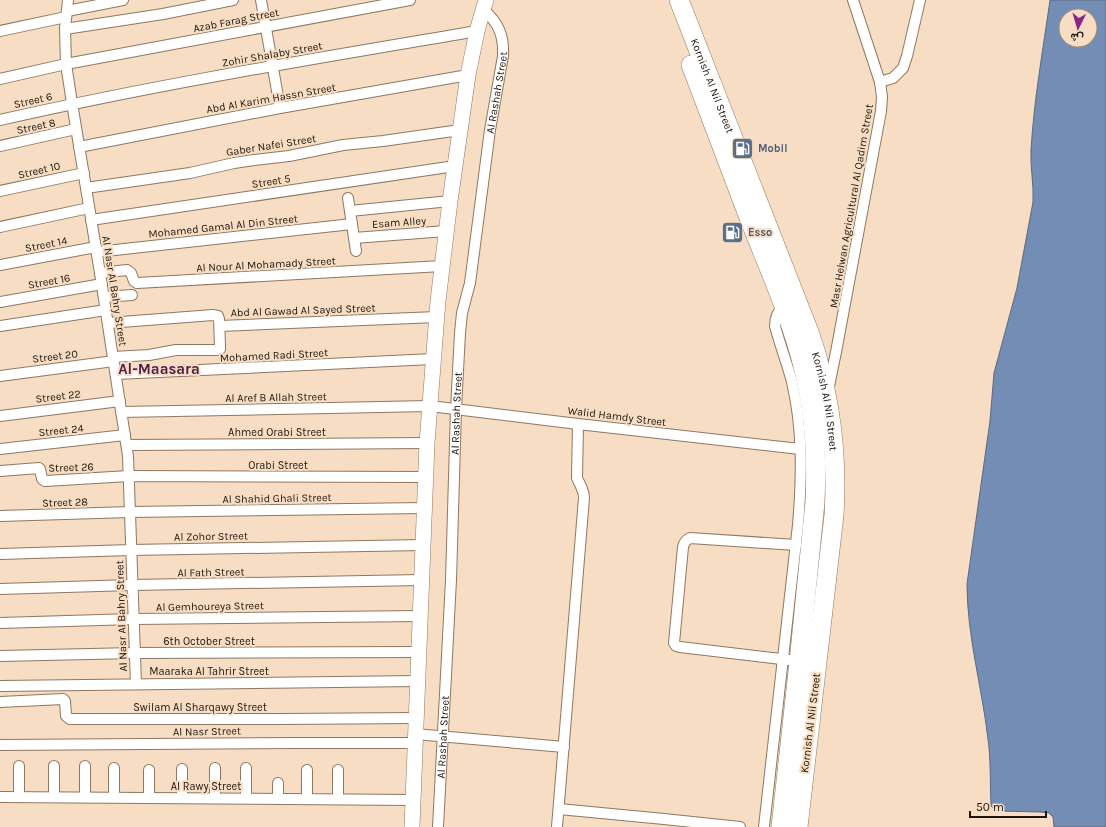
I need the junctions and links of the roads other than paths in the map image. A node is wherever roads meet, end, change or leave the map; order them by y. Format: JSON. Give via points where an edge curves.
{"nodes":[{"id":1,"x":68,"y":0,"type":"edge"},
{"id":2,"x":123,"y":0,"type":"edge"},
{"id":3,"x":233,"y":0,"type":"edge"},
{"id":4,"x":261,"y":0,"type":"edge"},
{"id":5,"x":410,"y":0,"type":"edge"},
{"id":6,"x":666,"y":0,"type":"edge"},
{"id":7,"x":679,"y":0,"type":"edge"},
{"id":8,"x":853,"y":0,"type":"edge"},
{"id":9,"x":920,"y":0,"type":"edge"},
{"id":10,"x":484,"y":5,"type":"edge"},
{"id":11,"x":67,"y":14,"type":"junction"},
{"id":12,"x":266,"y":26,"type":"junction"},
{"id":13,"x":65,"y":29,"type":"junction"},
{"id":14,"x":0,"y":31,"type":"edge"},
{"id":15,"x":477,"y":31,"type":"junction"},
{"id":16,"x":66,"y":64,"type":"junction"},
{"id":17,"x":273,"y":66,"type":"junction"},
{"id":18,"x":468,"y":75,"type":"junction"},
{"id":19,"x":0,"y":79,"type":"edge"},
{"id":20,"x":880,"y":82,"type":"junction"},
{"id":21,"x":72,"y":103,"type":"junction"},
{"id":22,"x":280,"y":108,"type":"junction"},
{"id":23,"x":0,"y":120,"type":"edge"},
{"id":24,"x":76,"y":129,"type":"junction"},
{"id":25,"x":460,"y":130,"type":"junction"},
{"id":26,"x":0,"y":146,"type":"edge"},
{"id":27,"x":79,"y":147,"type":"junction"},
{"id":28,"x":455,"y":166,"type":"junction"},
{"id":29,"x":84,"y":173,"type":"junction"},
{"id":30,"x":86,"y":188,"type":"junction"},
{"id":31,"x":0,"y":191,"type":"edge"},
{"id":32,"x":348,"y":198,"type":"dead end"},
{"id":33,"x":450,"y":201,"type":"junction"},
{"id":34,"x":89,"y":208,"type":"junction"},
{"id":35,"x":350,"y":211,"type":"junction"},
{"id":36,"x":91,"y":220,"type":"junction"},
{"id":37,"x":352,"y":224,"type":"junction"},
{"id":38,"x":0,"y":227,"type":"edge"},
{"id":39,"x":446,"y":231,"type":"junction"},
{"id":40,"x":354,"y":238,"type":"junction"},
{"id":41,"x":96,"y":249,"type":"junction"},
{"id":42,"x":356,"y":251,"type":"dead end"},
{"id":43,"x":0,"y":265,"type":"edge"},
{"id":44,"x":442,"y":266,"type":"junction"},
{"id":45,"x":100,"y":273,"type":"junction"},
{"id":46,"x":102,"y":284,"type":"junction"},
{"id":47,"x":132,"y":295,"type":"dead end"},
{"id":48,"x":104,"y":297,"type":"junction"},
{"id":49,"x":0,"y":302,"type":"edge"},
{"id":50,"x":783,"y":306,"type":"junction"},
{"id":51,"x":106,"y":310,"type":"junction"},
{"id":52,"x":437,"y":317,"type":"junction"},
{"id":53,"x":108,"y":323,"type":"junction"},
{"id":54,"x":0,"y":326,"type":"edge"},
{"id":55,"x":220,"y":326,"type":"junction"},
{"id":56,"x":113,"y":359,"type":"junction"},
{"id":57,"x":433,"y":359,"type":"junction"},
{"id":58,"x":116,"y":374,"type":"junction"},
{"id":59,"x":0,"y":376,"type":"edge"},
{"id":60,"x":827,"y":396,"type":"junction"},
{"id":61,"x":120,"y":401,"type":"junction"},
{"id":62,"x":430,"y":406,"type":"junction"},
{"id":63,"x":456,"y":409,"type":"junction"},
{"id":64,"x":121,"y":412,"type":"junction"},
{"id":65,"x":0,"y":416,"type":"edge"},
{"id":66,"x":578,"y":424,"type":"junction"},
{"id":67,"x":126,"y":440,"type":"junction"},
{"id":68,"x":428,"y":442,"type":"junction"},
{"id":69,"x":0,"y":449,"type":"edge"},
{"id":70,"x":800,"y":449,"type":"junction"},
{"id":71,"x":0,"y":471,"type":"edge"},
{"id":72,"x":129,"y":476,"type":"junction"},
{"id":73,"x":426,"y":477,"type":"junction"},
{"id":74,"x":425,"y":508,"type":"junction"},
{"id":75,"x":130,"y":512,"type":"junction"},
{"id":76,"x":0,"y":516,"type":"edge"},
{"id":77,"x":423,"y":545,"type":"junction"},
{"id":78,"x":796,"y":545,"type":"junction"},
{"id":79,"x":131,"y":550,"type":"junction"},
{"id":80,"x":0,"y":554,"type":"edge"},
{"id":81,"x":422,"y":580,"type":"junction"},
{"id":82,"x":132,"y":585,"type":"junction"},
{"id":83,"x":0,"y":589,"type":"edge"},
{"id":84,"x":420,"y":616,"type":"junction"},
{"id":85,"x":134,"y":619,"type":"junction"},
{"id":86,"x":0,"y":623,"type":"edge"},
{"id":87,"x":419,"y":652,"type":"junction"},
{"id":88,"x":135,"y":653,"type":"junction"},
{"id":89,"x":0,"y":656,"type":"edge"},
{"id":90,"x":791,"y":661,"type":"junction"},
{"id":91,"x":418,"y":681,"type":"junction"},
{"id":92,"x":136,"y":684,"type":"junction"},
{"id":93,"x":0,"y":686,"type":"edge"},
{"id":94,"x":0,"y":702,"type":"edge"},
{"id":95,"x":416,"y":718,"type":"junction"},
{"id":96,"x":443,"y":736,"type":"junction"},
{"id":97,"x":415,"y":739,"type":"junction"},
{"id":98,"x":0,"y":745,"type":"edge"},
{"id":99,"x":564,"y":747,"type":"junction"},
{"id":100,"x":19,"y":766,"type":"dead end"},
{"id":101,"x":54,"y":766,"type":"dead end"},
{"id":102,"x":85,"y":766,"type":"dead end"},
{"id":103,"x":114,"y":768,"type":"dead end"},
{"id":104,"x":215,"y":768,"type":"dead end"},
{"id":105,"x":246,"y":768,"type":"dead end"},
{"id":106,"x":182,"y":769,"type":"dead end"},
{"id":107,"x":149,"y":770,"type":"dead end"},
{"id":108,"x":308,"y":770,"type":"dead end"},
{"id":109,"x":338,"y":770,"type":"dead end"},
{"id":110,"x":278,"y":783,"type":"dead end"},
{"id":111,"x":0,"y":797,"type":"edge"},
{"id":112,"x":19,"y":797,"type":"junction"},
{"id":113,"x":54,"y":797,"type":"junction"},
{"id":114,"x":85,"y":797,"type":"junction"},
{"id":115,"x":114,"y":797,"type":"junction"},
{"id":116,"x":149,"y":798,"type":"junction"},
{"id":117,"x":182,"y":798,"type":"junction"},
{"id":118,"x":215,"y":798,"type":"junction"},
{"id":119,"x":246,"y":798,"type":"junction"},
{"id":120,"x":278,"y":798,"type":"junction"},
{"id":121,"x":308,"y":799,"type":"junction"},
{"id":122,"x":338,"y":799,"type":"junction"},
{"id":123,"x":413,"y":800,"type":"junction"},
{"id":124,"x":559,"y":809,"type":"junction"},
{"id":125,"x":663,"y":823,"type":"edge"},
{"id":126,"x":412,"y":827,"type":"edge"},
{"id":127,"x":438,"y":827,"type":"edge"},
{"id":128,"x":557,"y":827,"type":"edge"},
{"id":129,"x":740,"y":827,"type":"edge"},
{"id":130,"x":764,"y":827,"type":"edge"},
{"id":131,"x":781,"y":827,"type":"edge"},
{"id":132,"x":798,"y":827,"type":"edge"}],
"edges":[{"from":1,"to":11,"type":"street","name":"Al Nasr Al Bahry Street"},
{"from":2,"to":11,"type":"street"},
{"from":3,"to":13,"type":"street"},
{"from":4,"to":12,"type":"street"},
{"from":5,"to":12,"type":"street","name":"Azab Farag Street"},
{"from":6,"to":50,"type":"highway","name":"Kornish Al Nil Street"},
{"from":7,"to":60,"type":"highway","name":"Kornish Al Nil Street","via":[[809,332]]},
{"from":8,"to":20,"type":"street","name":"Masr Helwan Agricultural Al Qadim Street"},
{"from":9,"to":20,"type":"street","via":[[903,68],[893,78]]},
{"from":10,"to":15,"type":"street","name":"Al Rashah Street"},
{"from":10,"to":63,"type":"street","name":"Al Rashah Street","via":[[498,26],[504,47],[490,130],[470,283],[460,323]]},
{"from":11,"to":13,"type":"street","name":"Al Nasr Al Bahry Street"},
{"from":11,"to":14,"type":"street"},
{"from":12,"to":16,"type":"street","name":"Azab Farag Street"},
{"from":12,"to":17,"type":"street"},
{"from":13,"to":16,"type":"street","name":"Al Nasr Al Bahry Street"},
{"from":15,"to":17,"type":"street","name":"Zohir Shalaby Street"},
{"from":15,"to":18,"type":"street","name":"Al Rashah Street"},
{"from":16,"to":19,"type":"street","name":"Azab Farag Street"},
{"from":16,"to":21,"type":"street","name":"Al Nasr Al Bahry Street"},
{"from":17,"to":21,"type":"street","name":"Zohir Shalaby Street"},
{"from":17,"to":22,"type":"street"},
{"from":18,"to":22,"type":"street","name":"Abd Al Karim Hassn Street"},
{"from":18,"to":25,"type":"street","name":"Al Rashah Street"},
{"from":20,"to":60,"type":"street","name":"Masr Helwan Agricultural Al Qadim Street","via":[[881,111]]},
{"from":21,"to":23,"type":"street","name":"Street 6"},
{"from":21,"to":24,"type":"street","name":"Al Nasr Al Bahry Street"},
{"from":22,"to":27,"type":"street","name":"Abd Al Karim Hassn Street"},
{"from":24,"to":26,"type":"street","name":"Street 8"},
{"from":24,"to":27,"type":"street","name":"Al Nasr Al Bahry Street"},
{"from":25,"to":28,"type":"street","name":"Al Rashah Street"},
{"from":25,"to":30,"type":"street","name":"Gaber Nafei Street","via":[[343,145],[190,173]]},
{"from":27,"to":29,"type":"street","name":"Al Nasr Al Bahry Street"},
{"from":28,"to":33,"type":"street","name":"Al Rashah Street"},
{"from":28,"to":36,"type":"street","name":"Street 5"},
{"from":29,"to":30,"type":"street","name":"Al Nasr Al Bahry Street"},
{"from":29,"to":31,"type":"street","name":"Street 10"},
{"from":30,"to":34,"type":"street","name":"Al Nasr Al Bahry Street"},
{"from":32,"to":35,"type":"street"},
{"from":33,"to":35,"type":"street"},
{"from":33,"to":39,"type":"street","name":"Al Rashah Street"},
{"from":34,"to":36,"type":"street","name":"Al Nasr Al Bahry Street"},
{"from":34,"to":38,"type":"street"},
{"from":35,"to":37,"type":"street"},
{"from":36,"to":41,"type":"street","name":"Al Nasr Al Bahry Street"},
{"from":37,"to":40,"type":"street"},
{"from":37,"to":41,"type":"street","name":"Mohamed Gamal Al Din Street"},
{"from":39,"to":40,"type":"street","name":"Esam Alley"},
{"from":39,"to":44,"type":"street","name":"Al Rashah Street"},
{"from":40,"to":42,"type":"street"},
{"from":41,"to":43,"type":"street","name":"Street 14"},
{"from":41,"to":45,"type":"street","name":"Al Nasr Al Bahry Street"},
{"from":44,"to":45,"type":"street","name":"Al Nour Al Mohamady Street","via":[[138,283],[127,270]]},
{"from":44,"to":52,"type":"street","name":"Al Rashah Street"},
{"from":45,"to":46,"type":"street","name":"Al Nasr Al Bahry Street"},
{"from":46,"to":48,"type":"street","name":"Al Nasr Al Bahry Street"},
{"from":46,"to":49,"type":"street","name":"Street 16"},
{"from":47,"to":48,"type":"street"},
{"from":48,"to":51,"type":"street","name":"Al Nasr Al Bahry Street"},
{"from":50,"to":70,"type":"street","via":[[777,313],[775,326],[792,383]]},
{"from":50,"to":90,"type":"highway","name":"Kornish Al Nil Street","via":[[806,377],[816,451],[815,502]]},
{"from":51,"to":53,"type":"street","name":"Al Nasr Al Bahry Street"},
{"from":51,"to":54,"type":"street"},
{"from":52,"to":55,"type":"street","name":"Abd Al Gawad Al Sayed Street"},
{"from":52,"to":57,"type":"street","name":"Al Rashah Street"},
{"from":53,"to":55,"type":"street","name":"Abd Al Gawad Al Sayed Street","via":[[214,315],[219,317]]},
{"from":53,"to":56,"type":"street","name":"Al Nasr Al Bahry Street"},
{"from":55,"to":56,"type":"street","name":"Street 20","via":[[220,348],[217,350],[176,350]]},
{"from":56,"to":58,"type":"street","name":"Al Nasr Al Bahry Street"},
{"from":56,"to":59,"type":"street","name":"Street 20"},
{"from":57,"to":58,"type":"street","name":"Mohamed Radi Street"},
{"from":57,"to":62,"type":"street","name":"Al Rashah Street"},
{"from":58,"to":61,"type":"street","name":"Al Nasr Al Bahry Street"},
{"from":60,"to":132,"type":"highway","name":"Kornish Al Nil Street","via":[[836,491]]},
{"from":61,"to":64,"type":"street","name":"Al Nasr Al Bahry Street"},
{"from":61,"to":65,"type":"street","name":"Street 22"},
{"from":62,"to":63,"type":"street","name":"Walid Hamdy Street"},
{"from":62,"to":64,"type":"street","name":"Al Aref B Allah Street"},
{"from":62,"to":68,"type":"street","name":"Al Rashah Street"},
{"from":63,"to":66,"type":"street","name":"Walid Hamdy Street"},
{"from":63,"to":96,"type":"street","name":"Al Rashah Street"},
{"from":64,"to":67,"type":"street","name":"Al Nasr Al Bahry Street"},
{"from":66,"to":70,"type":"street","name":"Walid Hamdy Street"},
{"from":66,"to":99,"type":"street","via":[[577,478],[584,498]]},
{"from":67,"to":68,"type":"street","name":"Ahmed Orabi Street"},
{"from":67,"to":69,"type":"street","name":"Street 24"},
{"from":67,"to":72,"type":"street","name":"Al Nasr Al Bahry Street"},
{"from":68,"to":73,"type":"street","name":"Al Rashah Street"},
{"from":70,"to":78,"type":"street"},
{"from":71,"to":72,"type":"street","name":"Street 26","via":[[38,468],[45,481]]},
{"from":72,"to":73,"type":"street","name":"Orabi Street"},
{"from":72,"to":75,"type":"street","name":"Al Nasr Al Bahry Street"},
{"from":73,"to":74,"type":"street","name":"Al Rashah Street"},
{"from":74,"to":75,"type":"street","name":"Al Shahid Ghali Street"},
{"from":74,"to":77,"type":"street","name":"Al Rashah Street"},
{"from":75,"to":76,"type":"street","name":"Street 28"},
{"from":75,"to":79,"type":"street","name":"Al Nasr Al Bahry Street"},
{"from":77,"to":79,"type":"street","name":"Al Zohor Street"},
{"from":77,"to":81,"type":"street","name":"Al Rashah Street"},
{"from":78,"to":90,"type":"street"},
{"from":78,"to":90,"type":"street","via":[[690,538],[686,540],[683,547],[674,643],[680,647]]},
{"from":79,"to":80,"type":"street","name":"Al Zohor Street"},
{"from":79,"to":82,"type":"street","name":"Al Nasr Al Bahry Street"},
{"from":81,"to":82,"type":"street","name":"Al Fath Street"},
{"from":81,"to":84,"type":"street","name":"Al Rashah Street"},
{"from":82,"to":83,"type":"street","name":"Al Fath Street"},
{"from":82,"to":85,"type":"street","name":"Al Nasr Al Bahry Street"},
{"from":84,"to":85,"type":"street","name":"Al Gemhoureya Street"},
{"from":84,"to":87,"type":"street","name":"Al Rashah Street"},
{"from":85,"to":86,"type":"street","name":"Al Gemhoureya Street"},
{"from":85,"to":88,"type":"street","name":"Al Nasr Al Bahry Street"},
{"from":87,"to":88,"type":"street","name":"6th October Street"},
{"from":87,"to":91,"type":"street","name":"Al Rashah Street"},
{"from":88,"to":89,"type":"street","name":"6th October Street"},
{"from":88,"to":92,"type":"street","name":"Al Nasr Al Bahry Street"},
{"from":90,"to":130,"type":"street"},
{"from":90,"to":131,"type":"highway","name":"Kornish Al Nil Street"},
{"from":91,"to":92,"type":"street","name":"Maaraka Al Tahrir Street"},
{"from":91,"to":95,"type":"street","name":"Al Rashah Street"},
{"from":92,"to":93,"type":"street","name":"Maaraka Al Tahrir Street"},
{"from":94,"to":95,"type":"street","name":"Swilam Al Sharqawy Street","via":[[64,699],[66,716],[70,719]]},
{"from":95,"to":97,"type":"street","name":"Al Rashah Street"},
{"from":96,"to":97,"type":"street","name":"Al Nasr Street"},
{"from":96,"to":99,"type":"street","name":"Al Nasr Street"},
{"from":96,"to":127,"type":"street","name":"Al Rashah Street"},
{"from":97,"to":98,"type":"street","name":"Al Nasr Street","via":[[298,743]]},
{"from":97,"to":123,"type":"street","name":"Al Rashah Street"},
{"from":99,"to":124,"type":"street"},
{"from":100,"to":112,"type":"street"},
{"from":101,"to":113,"type":"street"},
{"from":102,"to":114,"type":"street"},
{"from":103,"to":115,"type":"street"},
{"from":104,"to":118,"type":"street"},
{"from":105,"to":119,"type":"street"},
{"from":106,"to":117,"type":"street"},
{"from":107,"to":116,"type":"street"},
{"from":108,"to":121,"type":"street"},
{"from":109,"to":122,"type":"street"},
{"from":110,"to":120,"type":"street"},
{"from":111,"to":112,"type":"street","name":"Al Rawy Street"},
{"from":112,"to":113,"type":"street","name":"Al Rawy Street"},
{"from":113,"to":114,"type":"street","name":"Al Rawy Street"},
{"from":114,"to":115,"type":"street","name":"Al Rawy Street"},
{"from":115,"to":116,"type":"street","name":"Al Rawy Street"},
{"from":116,"to":117,"type":"street","name":"Al Rawy Street"},
{"from":117,"to":118,"type":"street","name":"Al Rawy Street"},
{"from":118,"to":119,"type":"street","name":"Al Rawy Street"},
{"from":119,"to":120,"type":"street","name":"Al Rawy Street"},
{"from":120,"to":121,"type":"street","name":"Al Rawy Street"},
{"from":121,"to":122,"type":"street","name":"Al Rawy Street"},
{"from":122,"to":123,"type":"street","name":"Al Rawy Street"},
{"from":123,"to":126,"type":"street","name":"Al Rashah Street"},
{"from":124,"to":125,"type":"street"},
{"from":124,"to":128,"type":"street"},
{"from":125,"to":129,"type":"street"}]}
